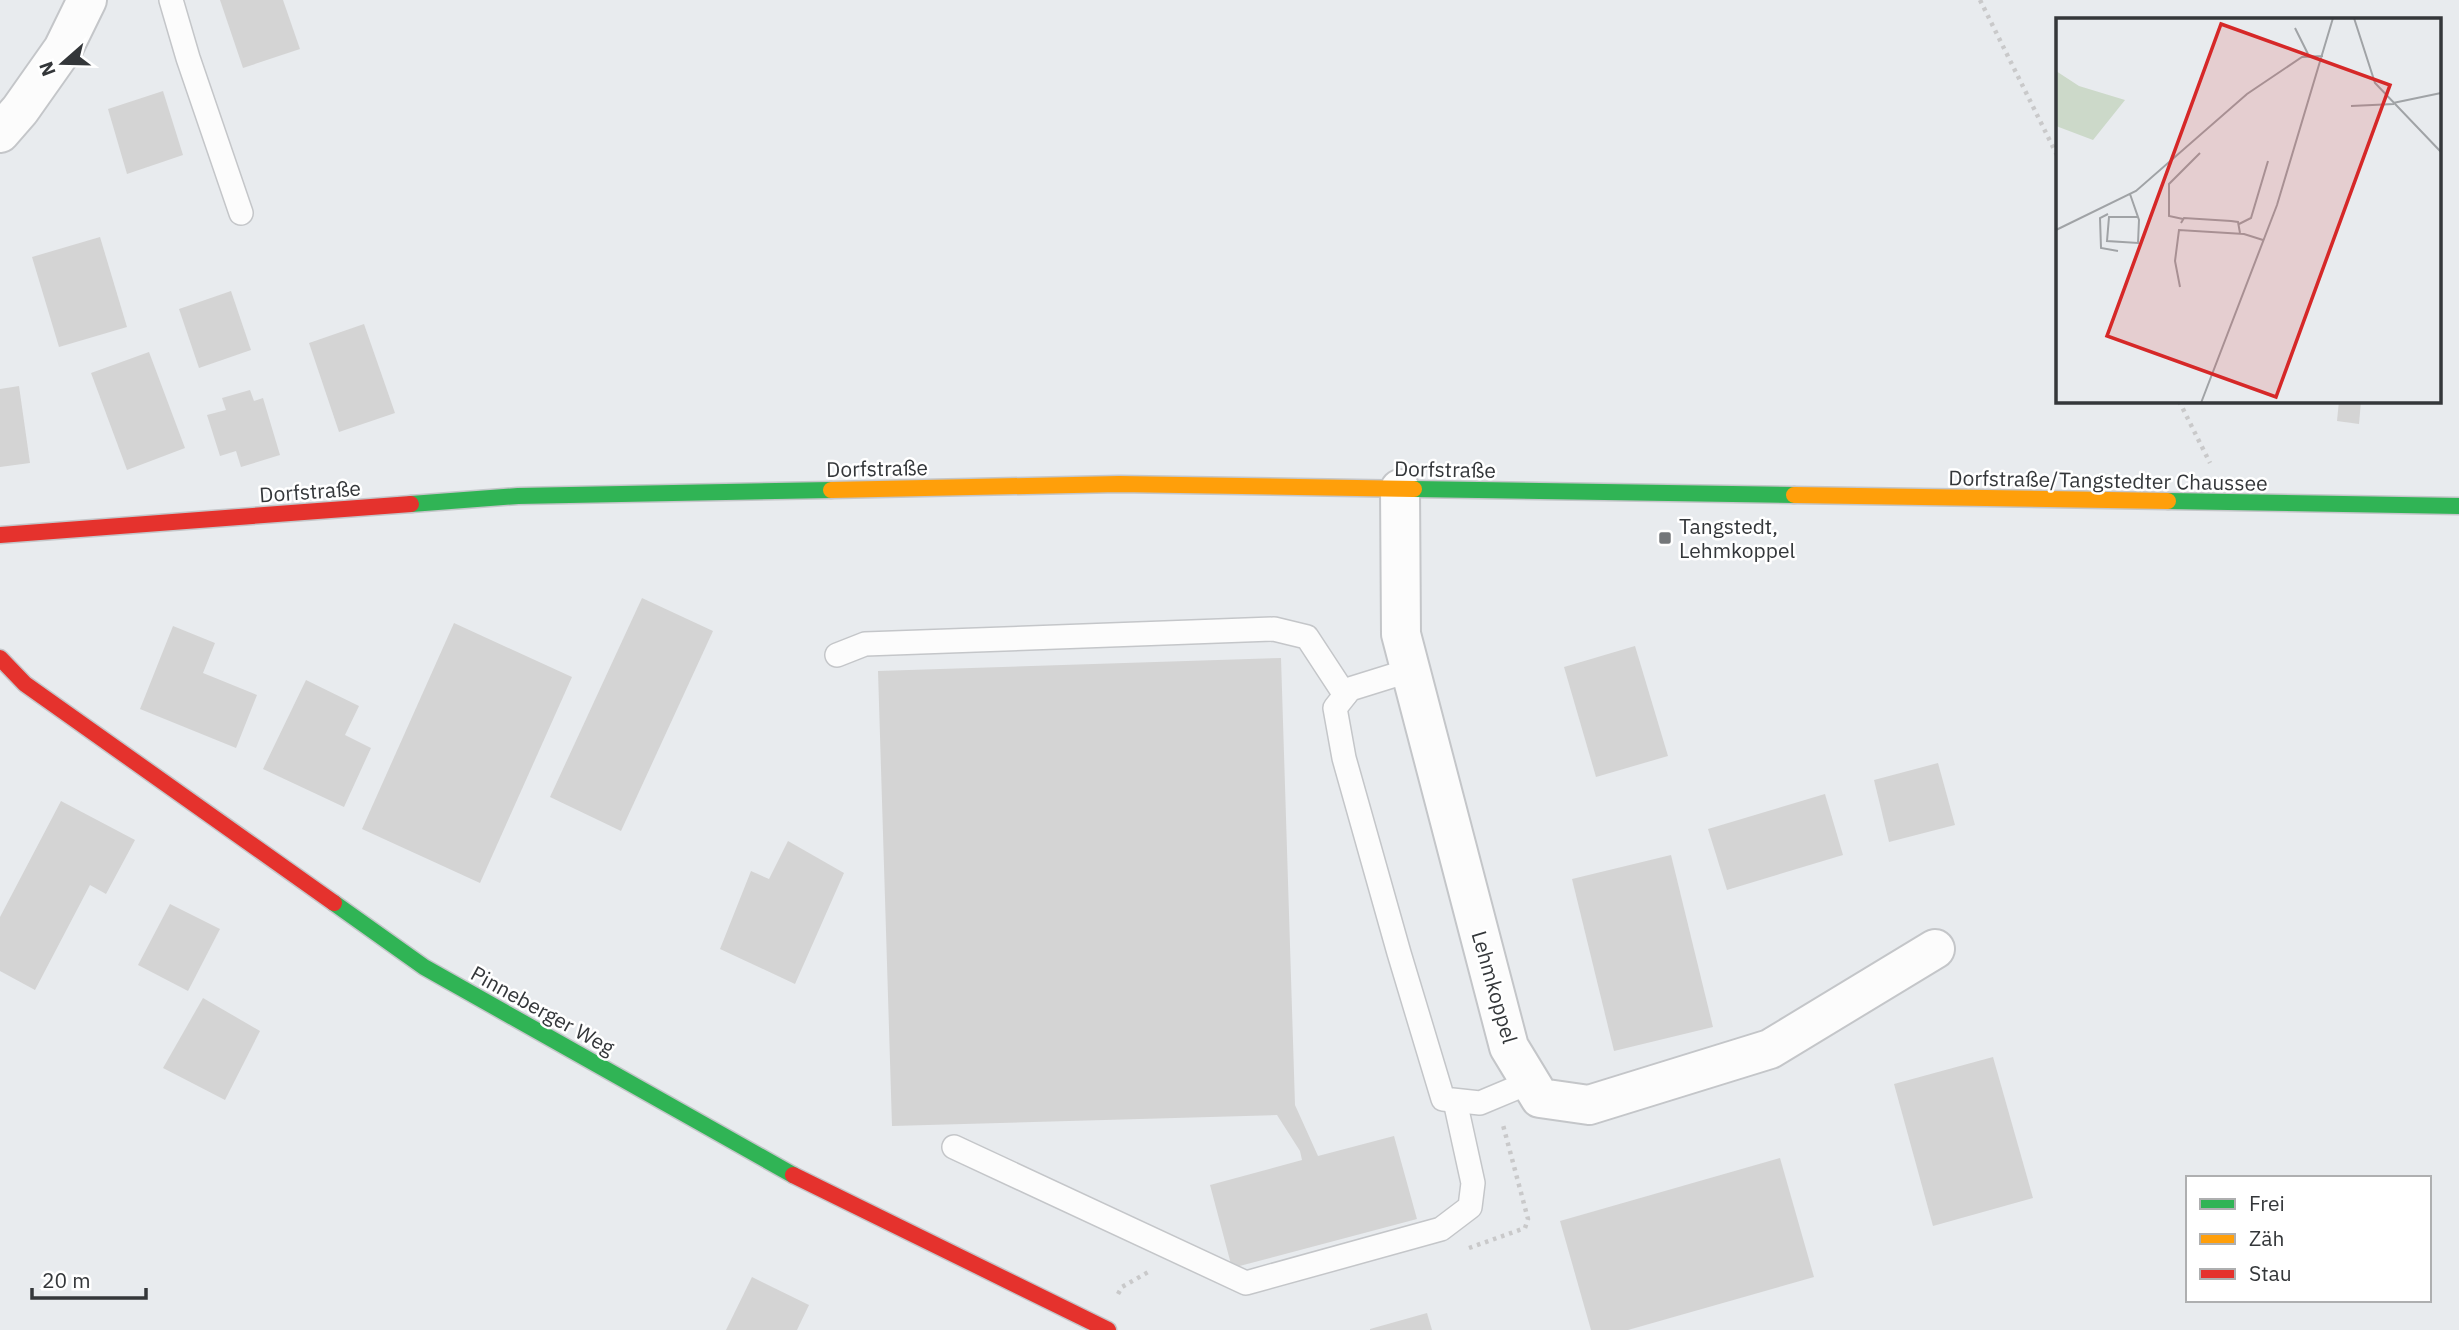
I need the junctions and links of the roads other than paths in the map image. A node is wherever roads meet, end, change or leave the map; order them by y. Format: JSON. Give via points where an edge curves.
{"nodes":[{"id":1,"x":87,"y":0,"type":"edge"},
{"id":2,"x":171,"y":0,"type":"edge"},
{"id":3,"x":0,"y":133,"type":"edge"},
{"id":4,"x":241,"y":213,"type":"dead end"},
{"id":5,"x":1400,"y":489,"type":"junction"},
{"id":6,"x":1757,"y":495,"type":"joint"},
{"id":7,"x":2459,"y":506,"type":"edge"},
{"id":8,"x":0,"y":535,"type":"edge"},
{"id":9,"x":837,"y":655,"type":"dead end"},
{"id":10,"x":0,"y":659,"type":"edge"},
{"id":11,"x":1411,"y":670,"type":"junction"},
{"id":12,"x":1345,"y":695,"type":"junction"},
{"id":13,"x":1935,"y":949,"type":"dead end"},
{"id":14,"x":1530,"y":1082,"type":"junction"},
{"id":15,"x":1454,"y":1101,"type":"junction"},
{"id":16,"x":954,"y":1147,"type":"dead end"},
{"id":17,"x":1108,"y":1330,"type":"edge"}],
"edges":[{"from":1,"to":3,"type":"street","via":[[63,49]]},
{"from":2,"to":4,"type":"lane"},
{"from":5,"to":6,"type":"main road","name":"Dorfstraße"},
{"from":5,"to":8,"type":"main road","name":"Dorfstraße","via":[[1119,484],[518,496]]},
{"from":5,"to":11,"type":"street","name":"Lehmkoppel","via":[[1401,634]]},
{"from":6,"to":7,"type":"main road","name":"Dorfstraße/Tangstedter Chaussee"},
{"from":9,"to":12,"type":"lane","via":[[865,644],[1274,629],[1307,637]]},
{"from":10,"to":17,"type":"main road","name":"Pinneberger Weg","via":[[25,684],[424,967],[810,1185]]},
{"from":11,"to":12,"type":"lane","via":[[1350,689]]},
{"from":11,"to":14,"type":"street","name":"Lehmkoppel","via":[[1509,1046]]},
{"from":12,"to":15,"type":"lane","via":[[1335,708],[1344,758],[1443,1099]]},
{"from":13,"to":14,"type":"street","name":"Lehmkoppel","via":[[1770,1049],[1589,1105],[1540,1098]]},
{"from":14,"to":15,"type":"lane","via":[[1480,1103]]},
{"from":15,"to":16,"type":"lane","via":[[1472,1184],[1470,1207],[1441,1229],[1246,1283]]}]}
